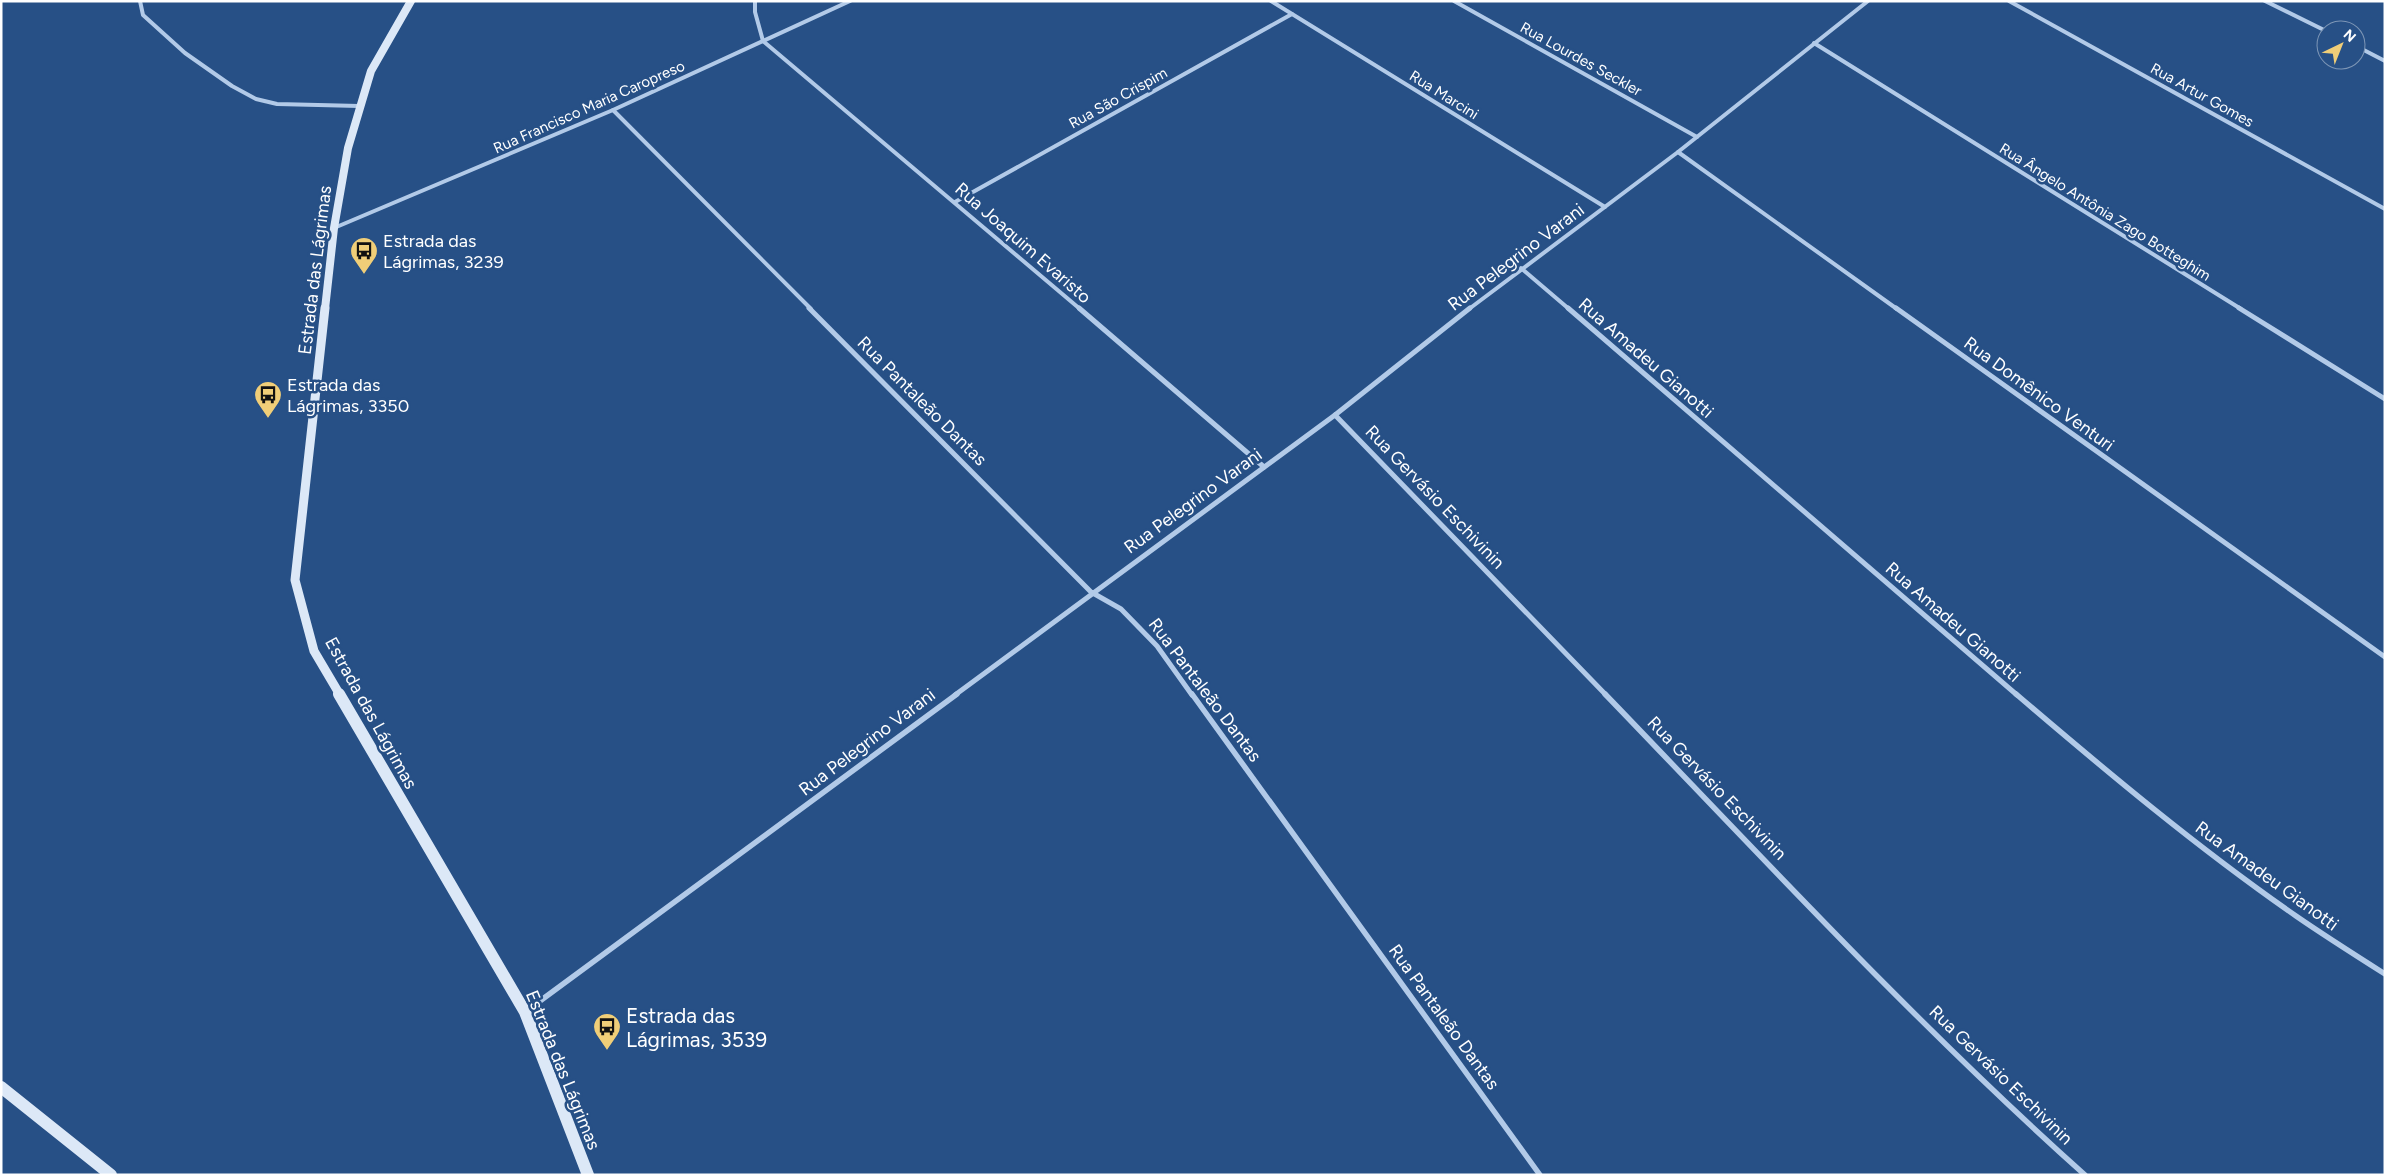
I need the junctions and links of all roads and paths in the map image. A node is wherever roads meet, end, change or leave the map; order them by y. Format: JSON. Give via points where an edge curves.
{"nodes":[{"id":1,"x":140,"y":1,"type":"edge"},
{"id":2,"x":411,"y":1,"type":"edge"},
{"id":3,"x":755,"y":1,"type":"edge"},
{"id":4,"x":850,"y":1,"type":"edge"},
{"id":5,"x":1271,"y":1,"type":"edge"},
{"id":6,"x":1868,"y":1,"type":"edge"},
{"id":7,"x":2009,"y":1,"type":"edge"},
{"id":8,"x":2265,"y":1,"type":"edge"},
{"id":9,"x":1455,"y":2,"type":"edge"},
{"id":10,"x":1292,"y":14,"type":"junction"},
{"id":11,"x":2316,"y":27,"type":"edge"},
{"id":12,"x":763,"y":41,"type":"junction"},
{"id":13,"x":1814,"y":43,"type":"junction"},
{"id":14,"x":2366,"y":51,"type":"edge"},
{"id":15,"x":2385,"y":61,"type":"edge"},
{"id":16,"x":359,"y":106,"type":"junction"},
{"id":17,"x":613,"y":110,"type":"junction"},
{"id":18,"x":1697,"y":137,"type":"junction"},
{"id":19,"x":1678,"y":152,"type":"junction"},
{"id":20,"x":955,"y":202,"type":"junction"},
{"id":21,"x":1605,"y":207,"type":"junction"},
{"id":22,"x":2385,"y":209,"type":"edge"},
{"id":23,"x":334,"y":228,"type":"junction"},
{"id":24,"x":1521,"y":268,"type":"junction"},
{"id":25,"x":2385,"y":399,"type":"edge"},
{"id":26,"x":1335,"y":415,"type":"junction"},
{"id":27,"x":1264,"y":467,"type":"junction"},
{"id":28,"x":1091,"y":592,"type":"junction"},
{"id":29,"x":2385,"y":657,"type":"edge"},
{"id":30,"x":2385,"y":974,"type":"edge"},
{"id":31,"x":525,"y":1012,"type":"junction"},
{"id":32,"x":1,"y":1087,"type":"edge"},
{"id":33,"x":111,"y":1175,"type":"edge"},
{"id":34,"x":588,"y":1175,"type":"edge"},
{"id":35,"x":1540,"y":1175,"type":"edge"},
{"id":36,"x":2085,"y":1175,"type":"edge"}],
"edges":[{"from":1,"to":16,"type":"street","via":[[143,15],[185,53],[256,99],[277,104]]},
{"from":2,"to":16,"type":"main road","name":"Estrada das Lágrimas","via":[[371,71]]},
{"from":3,"to":12,"type":"street"},
{"from":4,"to":12,"type":"street","name":"Rua Francisco Maria Caropreso"},
{"from":5,"to":10,"type":"street","name":"Rua Marcini"},
{"from":6,"to":13,"type":"street","name":"Rua Pelegrino Varani"},
{"from":7,"to":22,"type":"street","name":"Rua Artur Gomes"},
{"from":8,"to":11,"type":"street"},
{"from":9,"to":18,"type":"street","name":"Rua Lourdes Seckler"},
{"from":10,"to":20,"type":"street","name":"Rua São Crispim"},
{"from":10,"to":21,"type":"street","name":"Rua Marcini"},
{"from":12,"to":17,"type":"street","name":"Rua Francisco Maria Caropreso"},
{"from":12,"to":20,"type":"street","name":"Rua Joaquim Evaristo"},
{"from":13,"to":18,"type":"street","name":"Rua Pelegrino Varani"},
{"from":13,"to":25,"type":"street","name":"Rua Ângelo Antônia Zago Botteghim"},
{"from":14,"to":15,"type":"street"},
{"from":16,"to":23,"type":"main road","name":"Estrada das Lágrimas"},
{"from":17,"to":23,"type":"street","name":"Rua Francisco Maria Caropreso"},
{"from":17,"to":28,"type":"street","name":"Rua Pantaleão Dantas"},
{"from":18,"to":19,"type":"street","name":"Rua Pelegrino Varani"},
{"from":19,"to":21,"type":"street","name":"Rua Pelegrino Varani"},
{"from":19,"to":29,"type":"street","name":"Rua Domênico Venturi"},
{"from":20,"to":27,"type":"street","name":"Rua Joaquim Evaristo"},
{"from":21,"to":24,"type":"street","name":"Rua Pelegrino Varani"},
{"from":23,"to":31,"type":"main road","name":"Estrada das Lágrimas","via":[[295,580],[314,651]]},
{"from":24,"to":26,"type":"street","name":"Rua Pelegrino Varani"},
{"from":24,"to":30,"type":"street","name":"Rua Amadeu Gianotti","via":[[2114,778],[2296,916]]},
{"from":26,"to":27,"type":"street","name":"Rua Pelegrino Varani"},
{"from":26,"to":36,"type":"street","name":"Rua Gervásio Eschivinin","via":[[1898,997]]},
{"from":27,"to":28,"type":"street","name":"Rua Pelegrino Varani"},
{"from":28,"to":31,"type":"street","name":"Rua Pelegrino Varani"},
{"from":28,"to":35,"type":"street","name":"Rua Pantaleão Dantas","via":[[1121,609],[1156,646]]},
{"from":31,"to":34,"type":"main road","name":"Estrada das Lágrimas"},
{"from":32,"to":33,"type":"main road"}]}
